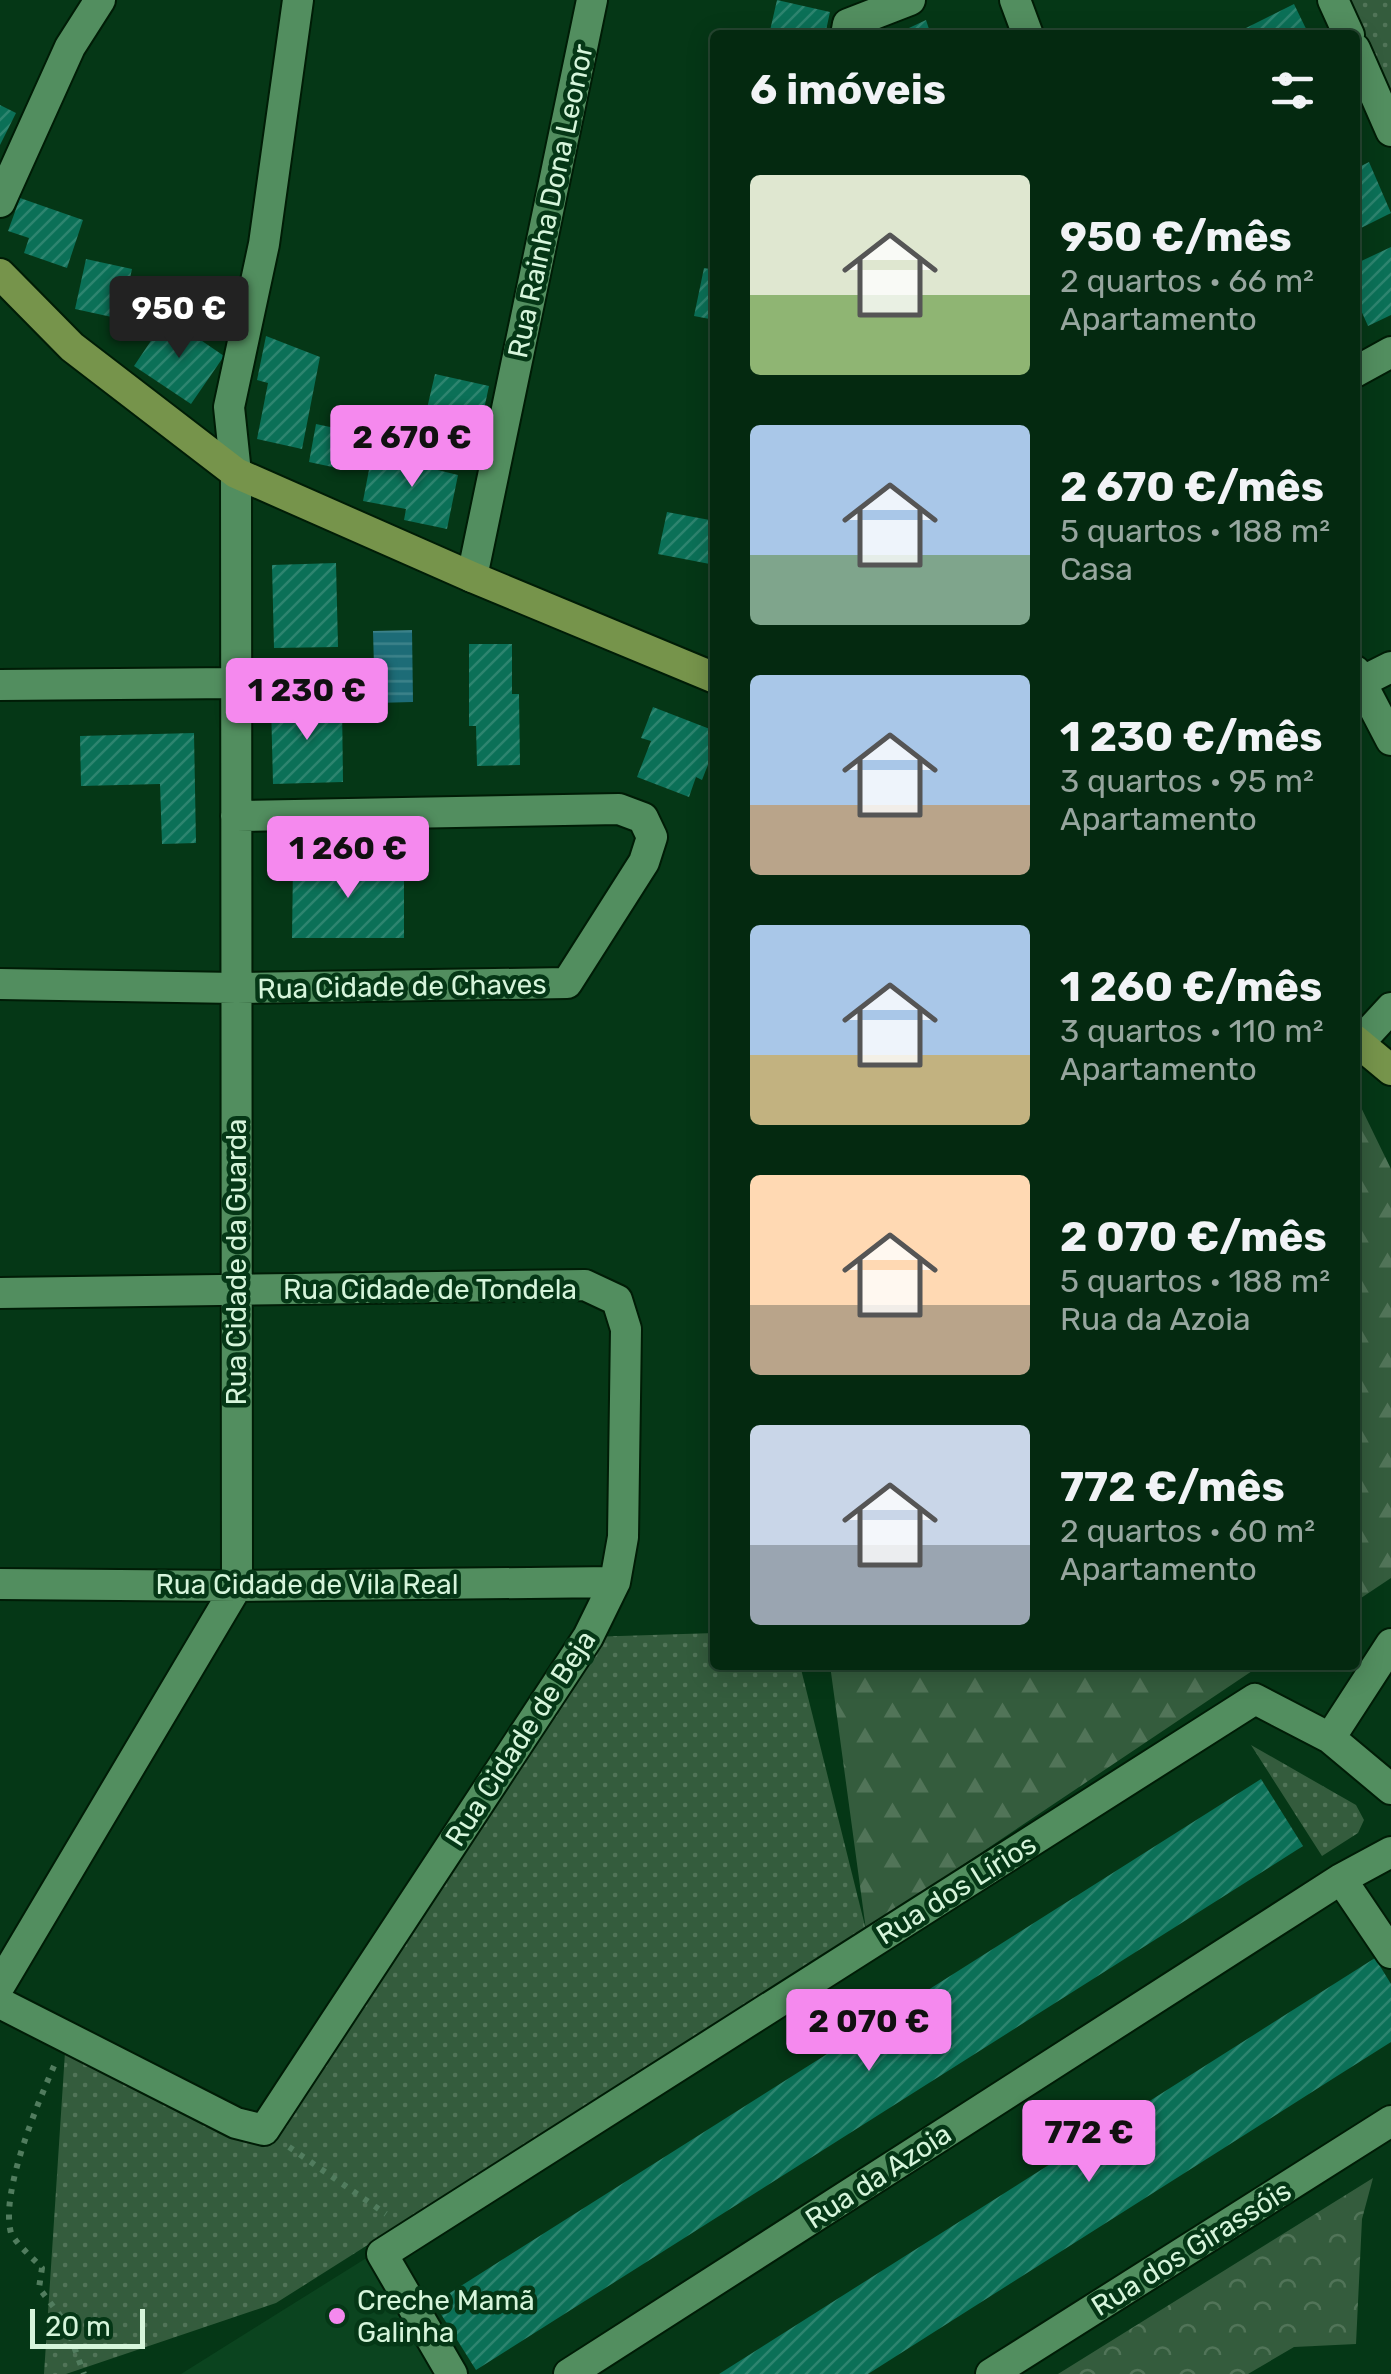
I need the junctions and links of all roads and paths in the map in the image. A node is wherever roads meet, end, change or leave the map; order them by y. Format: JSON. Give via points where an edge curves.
{"nodes":[{"id":1,"x":100,"y":0,"type":"edge"},
{"id":2,"x":298,"y":0,"type":"edge"},
{"id":3,"x":592,"y":0,"type":"edge"},
{"id":4,"x":910,"y":0,"type":"edge"},
{"id":5,"x":1015,"y":0,"type":"edge"},
{"id":6,"x":1333,"y":0,"type":"edge"},
{"id":7,"x":847,"y":30,"type":"edge"},
{"id":8,"x":1026,"y":30,"type":"edge"},
{"id":9,"x":1347,"y":30,"type":"edge"},
{"id":10,"x":1360,"y":60,"type":"edge"},
{"id":11,"x":1391,"y":130,"type":"edge"},
{"id":12,"x":0,"y":202,"type":"edge"},
{"id":13,"x":0,"y":274,"type":"edge"},
{"id":14,"x":1391,"y":352,"type":"edge"},
{"id":15,"x":1360,"y":369,"type":"edge"},
{"id":16,"x":236,"y":472,"type":"junction"},
{"id":17,"x":472,"y":578,"type":"junction"},
{"id":18,"x":1391,"y":667,"type":"edge"},
{"id":19,"x":1360,"y":675,"type":"edge"},
{"id":20,"x":710,"y":676,"type":"edge"},
{"id":21,"x":1360,"y":680,"type":"edge"},
{"id":22,"x":236,"y":683,"type":"junction"},
{"id":23,"x":0,"y":685,"type":"edge"},
{"id":24,"x":1391,"y":740,"type":"edge"},
{"id":25,"x":236,"y":816,"type":"junction"},
{"id":26,"x":0,"y":984,"type":"edge"},
{"id":27,"x":236,"y":988,"type":"junction"},
{"id":28,"x":1391,"y":1008,"type":"edge"},
{"id":29,"x":1360,"y":1039,"type":"edge"},
{"id":30,"x":1360,"y":1044,"type":"edge"},
{"id":31,"x":1391,"y":1070,"type":"edge"},
{"id":32,"x":0,"y":1292,"type":"edge"},
{"id":33,"x":235,"y":1292,"type":"junction"},
{"id":34,"x":617,"y":1300,"type":"joint"},
{"id":35,"x":615,"y":1582,"type":"junction"},
{"id":36,"x":0,"y":1584,"type":"edge"},
{"id":37,"x":238,"y":1586,"type":"junction"},
{"id":38,"x":1391,"y":1644,"type":"edge"},
{"id":39,"x":1330,"y":1738,"type":"junction"},
{"id":40,"x":1391,"y":1789,"type":"edge"},
{"id":41,"x":1391,"y":1852,"type":"edge"},
{"id":42,"x":1341,"y":1879,"type":"junction"},
{"id":43,"x":1391,"y":1953,"type":"edge"},
{"id":44,"x":0,"y":1986,"type":"edge"},
{"id":45,"x":0,"y":2003,"type":"edge"},
{"id":46,"x":66,"y":2037,"type":"junction"},
{"id":47,"x":1391,"y":2121,"type":"edge"},
{"id":48,"x":264,"y":2130,"type":"junction"},
{"id":49,"x":414,"y":2234,"type":"junction"},
{"id":50,"x":84,"y":2374,"type":"edge"},
{"id":51,"x":452,"y":2374,"type":"edge"},
{"id":52,"x":569,"y":2374,"type":"edge"},
{"id":53,"x":991,"y":2374,"type":"edge"}],
"edges":[{"from":1,"to":12,"type":"street","via":[[70,47]]},
{"from":2,"to":16,"type":"street","name":"Rua Cidade da Guarda","via":[[264,244],[229,407]]},
{"from":3,"to":17,"type":"street","name":"Rua Rainha Dona Leonor"},
{"from":4,"to":7,"type":"street"},
{"from":5,"to":8,"type":"street"},
{"from":6,"to":9,"type":"street"},
{"from":10,"to":11,"type":"street"},
{"from":13,"to":16,"type":"street","via":[[72,347]]},
{"from":14,"to":15,"type":"street"},
{"from":16,"to":17,"type":"street"},
{"from":16,"to":22,"type":"street","name":"Rua Cidade da Guarda"},
{"from":17,"to":20,"type":"street"},
{"from":18,"to":19,"type":"street"},
{"from":21,"to":24,"type":"street"},
{"from":22,"to":23,"type":"street"},
{"from":22,"to":25,"type":"street","name":"Rua Cidade da Guarda"},
{"from":25,"to":27,"type":"street","name":"Rua Cidade da Guarda"},
{"from":25,"to":27,"type":"street","name":"Rua Cidade de Chaves","via":[[619,809],[643,818],[652,837],[644,862],[567,984]]},
{"from":26,"to":27,"type":"street"},
{"from":27,"to":33,"type":"street","name":"Rua Cidade da Guarda"},
{"from":28,"to":29,"type":"street"},
{"from":30,"to":31,"type":"street"},
{"from":32,"to":33,"type":"street","name":"Rua Cidade de Tondela"},
{"from":33,"to":34,"type":"street","name":"Rua Cidade de Tondela","via":[[584,1285]]},
{"from":33,"to":37,"type":"street","name":"Rua Cidade da Guarda"},
{"from":34,"to":35,"type":"street","name":"Rua Cidade de Beja","via":[[626,1329],[623,1537]]},
{"from":35,"to":37,"type":"street","name":"Rua Cidade de Vila Real"},
{"from":35,"to":48,"type":"street","name":"Rua Cidade de Beja","via":[[588,1637]]},
{"from":36,"to":37,"type":"street","name":"Rua Cidade de Vila Real"},
{"from":37,"to":44,"type":"street"},
{"from":38,"to":39,"type":"street"},
{"from":39,"to":40,"type":"street","name":"Rua dos Lírios"},
{"from":39,"to":49,"type":"street","name":"Rua dos Lírios","via":[[1255,1699]]},
{"from":41,"to":42,"type":"street","name":"Rua da Azoia"},
{"from":42,"to":43,"type":"street"},
{"from":42,"to":52,"type":"street","name":"Rua da Azoia"},
{"from":45,"to":46,"type":"street"},
{"from":46,"to":48,"type":"street","via":[[236,2123]]},
{"from":46,"to":50,"type":"path","via":[[3,2196],[9,2232],[42,2268],[39,2288],[65,2322]]},
{"from":47,"to":53,"type":"street","name":"Rua dos Girassóis"},
{"from":48,"to":49,"type":"path"},
{"from":49,"to":51,"type":"street","name":"Rua dos Lírios","via":[[382,2254]]}]}
